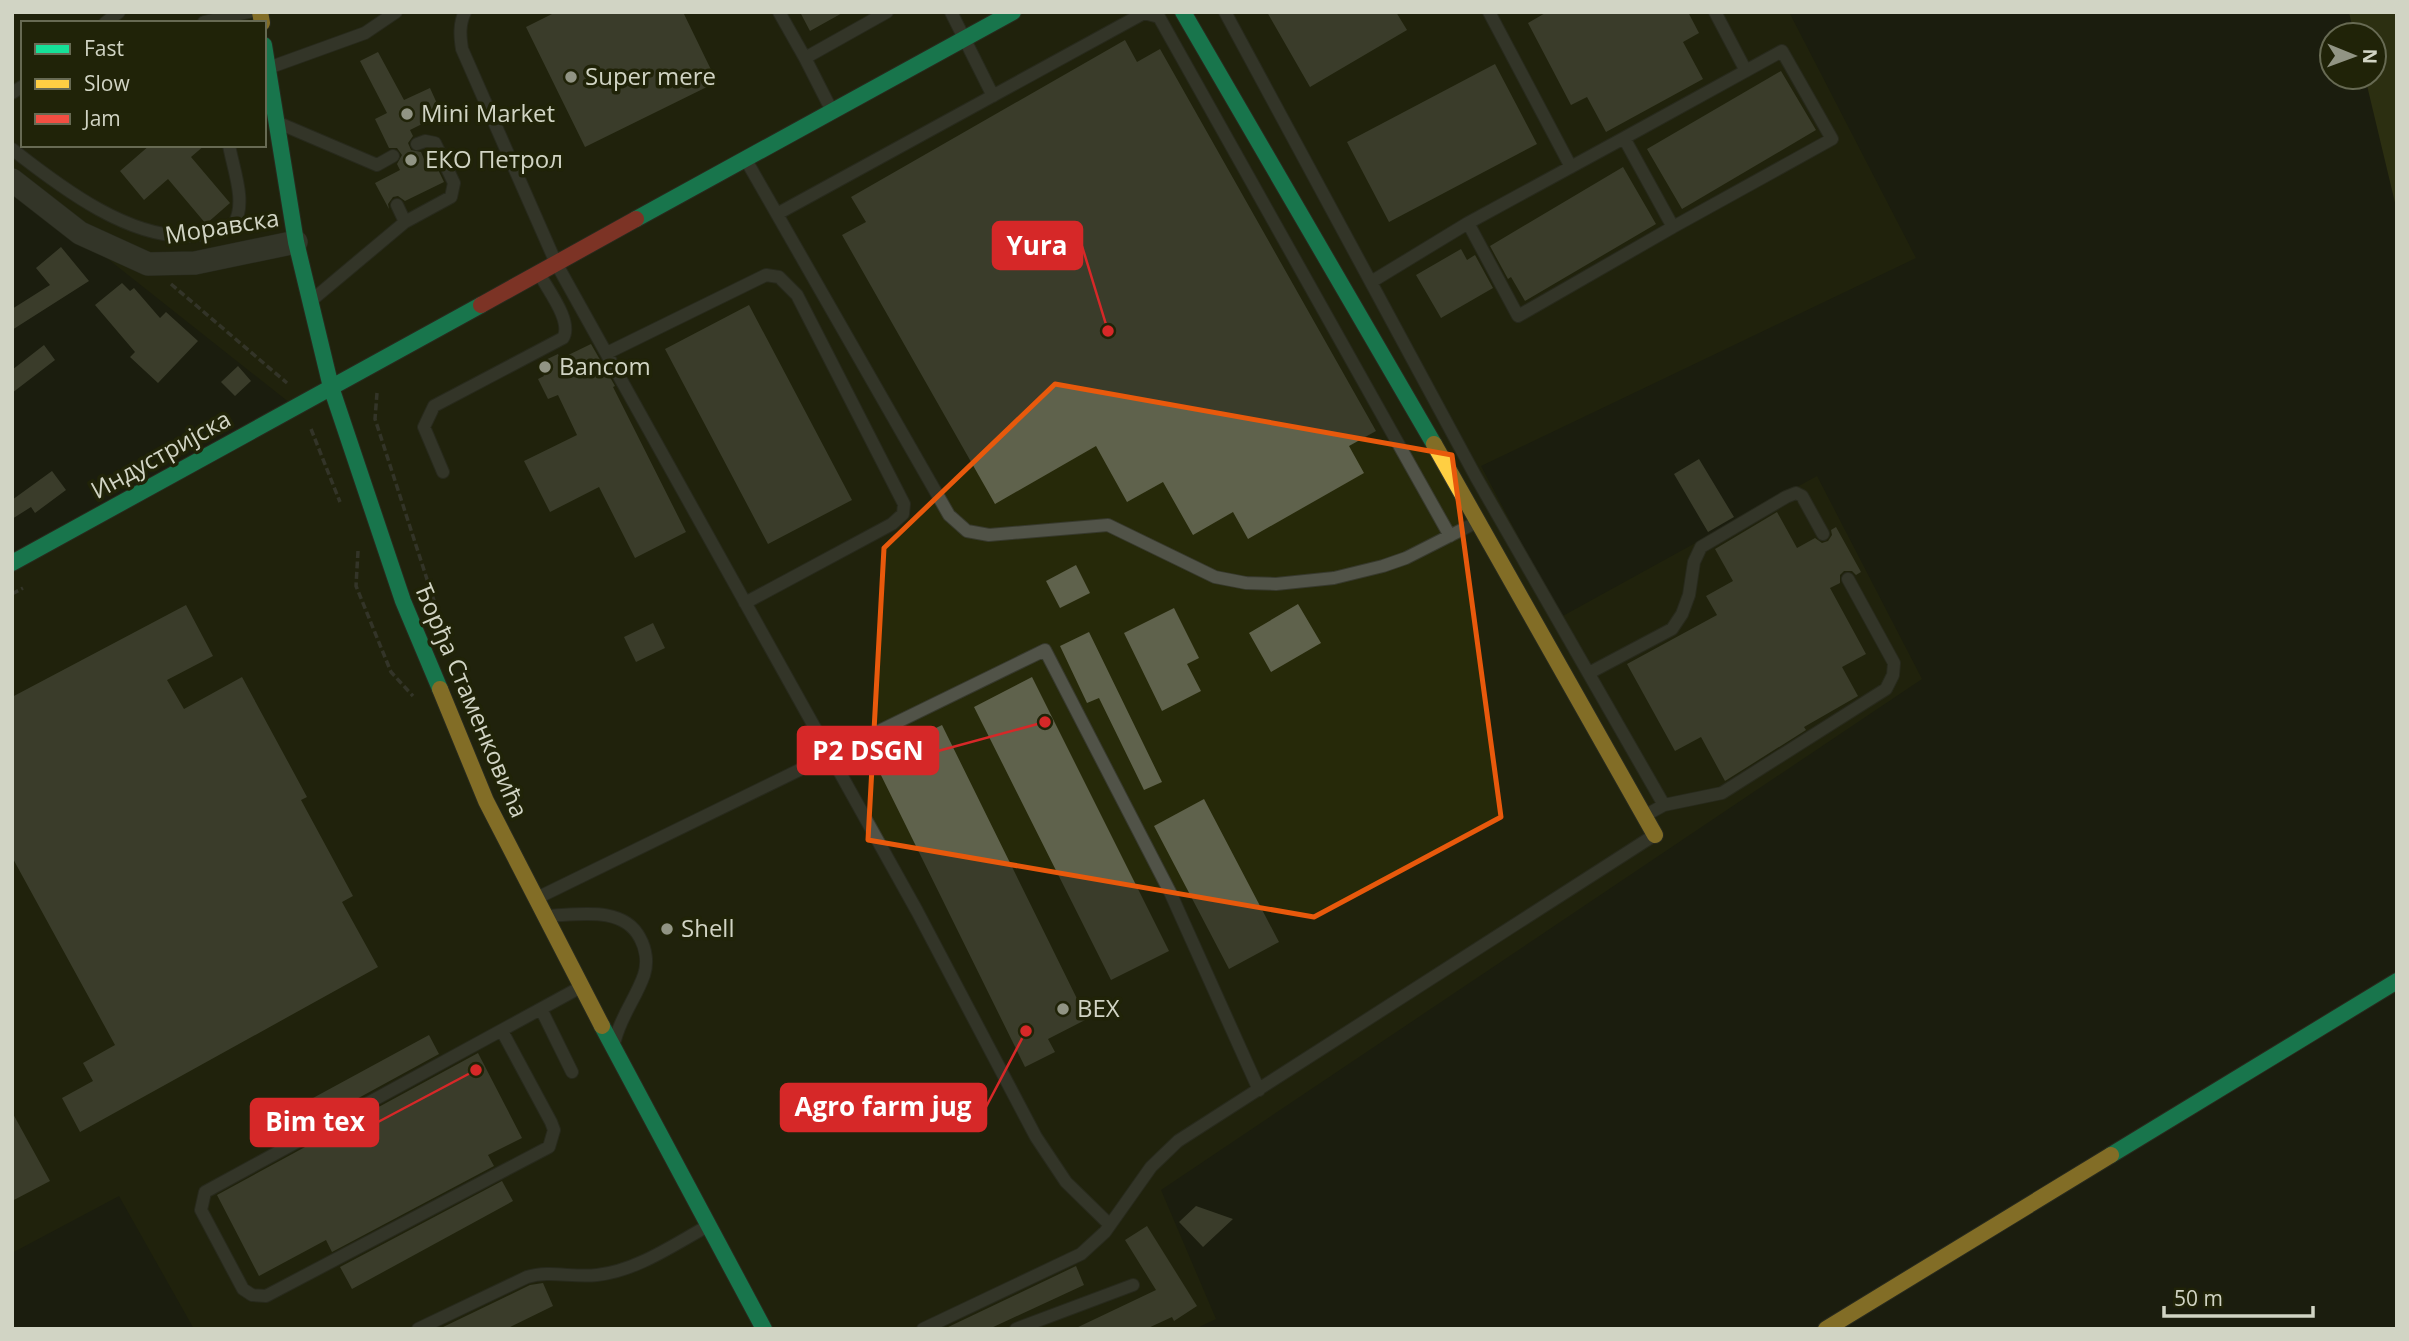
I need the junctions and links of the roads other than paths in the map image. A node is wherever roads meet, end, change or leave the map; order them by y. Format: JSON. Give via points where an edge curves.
{"nodes":[{"id":1,"x":249,"y":12,"type":"edge"},
{"id":2,"x":396,"y":12,"type":"edge"},
{"id":3,"x":465,"y":12,"type":"edge"},
{"id":4,"x":779,"y":12,"type":"edge"},
{"id":5,"x":887,"y":12,"type":"edge"},
{"id":6,"x":951,"y":12,"type":"edge"},
{"id":7,"x":1013,"y":12,"type":"edge"},
{"id":8,"x":1183,"y":12,"type":"edge"},
{"id":9,"x":1226,"y":12,"type":"edge"},
{"id":10,"x":1489,"y":12,"type":"edge"},
{"id":11,"x":1715,"y":12,"type":"edge"},
{"id":12,"x":204,"y":19,"type":"edge"},
{"id":13,"x":965,"y":39,"type":"junction"},
{"id":14,"x":805,"y":58,"type":"junction"},
{"id":15,"x":266,"y":61,"type":"edge"},
{"id":16,"x":267,"y":69,"type":"junction"},
{"id":17,"x":1746,"y":71,"type":"junction"},
{"id":18,"x":993,"y":96,"type":"junction"},
{"id":19,"x":832,"y":112,"type":"junction"},
{"id":20,"x":276,"y":121,"type":"junction"},
{"id":21,"x":1624,"y":138,"type":"junction"},
{"id":22,"x":417,"y":145,"type":"dead end"},
{"id":23,"x":229,"y":147,"type":"edge"},
{"id":24,"x":12,"y":149,"type":"edge"},
{"id":25,"x":393,"y":156,"type":"dead end"},
{"id":26,"x":746,"y":159,"type":"junction"},
{"id":27,"x":377,"y":165,"type":"junction"},
{"id":28,"x":1571,"y":167,"type":"junction"},
{"id":29,"x":384,"y":178,"type":"dead end"},
{"id":30,"x":12,"y":180,"type":"edge"},
{"id":31,"x":397,"y":205,"type":"dead end"},
{"id":32,"x":777,"y":214,"type":"junction"},
{"id":33,"x":405,"y":222,"type":"junction"},
{"id":34,"x":1468,"y":223,"type":"junction"},
{"id":35,"x":1673,"y":227,"type":"junction"},
{"id":36,"x":296,"y":242,"type":"junction"},
{"id":37,"x":556,"y":263,"type":"junction"},
{"id":38,"x":539,"y":273,"type":"junction"},
{"id":39,"x":1371,"y":282,"type":"junction"},
{"id":40,"x":309,"y":303,"type":"junction"},
{"id":41,"x":607,"y":353,"type":"junction"},
{"id":42,"x":331,"y":387,"type":"junction"},
{"id":43,"x":443,"y":472,"type":"dead end"},
{"id":44,"x":1479,"y":521,"type":"junction"},
{"id":45,"x":1823,"y":534,"type":"dead end"},
{"id":46,"x":1450,"y":536,"type":"junction"},
{"id":47,"x":12,"y":563,"type":"edge"},
{"id":48,"x":1848,"y":579,"type":"dead end"},
{"id":49,"x":745,"y":603,"type":"junction"},
{"id":50,"x":1589,"y":673,"type":"junction"},
{"id":51,"x":829,"y":755,"type":"junction"},
{"id":52,"x":1664,"y":805,"type":"junction"},
{"id":53,"x":1644,"y":816,"type":"junction"},
{"id":54,"x":1655,"y":835,"type":"joint"},
{"id":55,"x":535,"y":899,"type":"junction"},
{"id":56,"x":544,"y":916,"type":"junction"},
{"id":57,"x":2397,"y":981,"type":"edge"},
{"id":58,"x":581,"y":986,"type":"junction"},
{"id":59,"x":541,"y":1009,"type":"junction"},
{"id":60,"x":502,"y":1031,"type":"junction"},
{"id":61,"x":613,"y":1047,"type":"junction"},
{"id":62,"x":572,"y":1072,"type":"dead end"},
{"id":63,"x":1259,"y":1090,"type":"junction"},
{"id":64,"x":1110,"y":1225,"type":"junction"},
{"id":65,"x":709,"y":1226,"type":"junction"},
{"id":66,"x":1133,"y":1285,"type":"dead end"},
{"id":67,"x":418,"y":1329,"type":"edge"},
{"id":68,"x":764,"y":1329,"type":"edge"},
{"id":69,"x":923,"y":1329,"type":"edge"},
{"id":70,"x":1016,"y":1329,"type":"edge"},
{"id":71,"x":1826,"y":1329,"type":"edge"}],
"edges":[{"from":1,"to":12,"type":"lane"},
{"from":2,"to":16,"type":"lane","via":[[365,33]]},
{"from":3,"to":37,"type":"lane","via":[[462,50]]},
{"from":4,"to":14,"type":"lane"},
{"from":5,"to":14,"type":"lane"},
{"from":6,"to":13,"type":"lane"},
{"from":7,"to":13,"type":"street","name":"Индустријска"},
{"from":8,"to":44,"type":"street"},
{"from":9,"to":39,"type":"lane"},
{"from":10,"to":28,"type":"lane"},
{"from":11,"to":17,"type":"lane"},
{"from":13,"to":18,"type":"lane"},
{"from":13,"to":19,"type":"street","name":"Индустријска"},
{"from":14,"to":19,"type":"lane"},
{"from":15,"to":16,"type":"street","name":"Ђорђа Стаменковића"},
{"from":16,"to":20,"type":"street","name":"Ђорђа Стаменковића"},
{"from":17,"to":21,"type":"lane"},
{"from":17,"to":35,"type":"lane","via":[[1782,51],[1832,139]]},
{"from":18,"to":32,"type":"lane"},
{"from":18,"to":46,"type":"lane","via":[[1144,13],[1159,17]]},
{"from":19,"to":26,"type":"street","name":"Индустријска"},
{"from":20,"to":27,"type":"lane"},
{"from":20,"to":36,"type":"street","name":"Ђорђа Стаменковића"},
{"from":21,"to":28,"type":"lane"},
{"from":21,"to":35,"type":"lane"},
{"from":22,"to":33,"type":"lane","via":[[435,143],[455,188],[451,197]]},
{"from":23,"to":24,"type":"lane","via":[[239,215],[234,224],[196,236],[158,233],[100,211],[57,185]]},
{"from":25,"to":27,"type":"lane"},
{"from":26,"to":32,"type":"lane"},
{"from":26,"to":37,"type":"street","name":"Индустријска"},
{"from":27,"to":29,"type":"lane"},
{"from":28,"to":34,"type":"lane"},
{"from":30,"to":36,"type":"street","name":"Моравска","via":[[80,233],[148,264],[195,263]]},
{"from":31,"to":33,"type":"lane"},
{"from":32,"to":46,"type":"lane","via":[[949,515],[967,531],[989,535],[1108,525],[1214,577],[1276,584],[1358,573],[1406,558]]},
{"from":33,"to":40,"type":"lane"},
{"from":34,"to":35,"type":"lane","via":[[1517,316]]},
{"from":34,"to":39,"type":"lane"},
{"from":36,"to":40,"type":"street","name":"Ђорђа Стаменковића"},
{"from":37,"to":38,"type":"street","name":"Индустријска"},
{"from":37,"to":41,"type":"lane"},
{"from":38,"to":42,"type":"street","name":"Индустријска"},
{"from":38,"to":43,"type":"lane","via":[[566,322],[564,338],[434,406],[424,427]]},
{"from":39,"to":50,"type":"lane"},
{"from":40,"to":42,"type":"street","name":"Ђорђа Стаменковића"},
{"from":41,"to":49,"type":"lane"},
{"from":41,"to":49,"type":"lane","via":[[766,275],[779,277],[797,295],[904,504],[903,514]]},
{"from":42,"to":47,"type":"street","name":"Индустријска"},
{"from":42,"to":55,"type":"street","name":"Ђорђа Стаменковића","via":[[402,601],[486,801]]},
{"from":44,"to":46,"type":"lane"},
{"from":44,"to":53,"type":"street"},
{"from":45,"to":50,"type":"lane","via":[[1802,496],[1786,496],[1701,547],[1689,595],[1672,629]]},
{"from":48,"to":52,"type":"lane","via":[[1894,663],[1886,689],[1722,793]]},
{"from":49,"to":51,"type":"lane"},
{"from":50,"to":52,"type":"lane"},
{"from":51,"to":55,"type":"lane"},
{"from":51,"to":63,"type":"lane","via":[[1045,650],[1175,902]]},
{"from":51,"to":64,"type":"lane","via":[[1036,1137],[1066,1182]]},
{"from":52,"to":53,"type":"lane"},
{"from":53,"to":54,"type":"street"},
{"from":54,"to":63,"type":"lane"},
{"from":55,"to":56,"type":"street","name":"Ђорђа Стаменковића"},
{"from":56,"to":58,"type":"street","name":"Ђорђа Стаменковића"},
{"from":56,"to":61,"type":"lane","via":[[613,915],[638,934],[646,954],[643,975]]},
{"from":57,"to":71,"type":"street"},
{"from":58,"to":59,"type":"lane"},
{"from":58,"to":61,"type":"street","name":"Ђорђа Стаменковића"},
{"from":59,"to":60,"type":"lane"},
{"from":59,"to":62,"type":"lane"},
{"from":60,"to":60,"type":"lane","via":[[205,1192],[201,1210],[243,1289],[267,1296],[549,1147],[554,1130],[551,1122]]},
{"from":61,"to":65,"type":"street","name":"Ђорђа Стаменковића"},
{"from":63,"to":64,"type":"lane","via":[[1164,1153]]},
{"from":64,"to":69,"type":"lane","via":[[1070,1260]]},
{"from":65,"to":67,"type":"lane","via":[[623,1269],[596,1275],[535,1275]]},
{"from":65,"to":68,"type":"street","name":"Ђорђа Стаменковића"},
{"from":66,"to":70,"type":"lane"}]}
